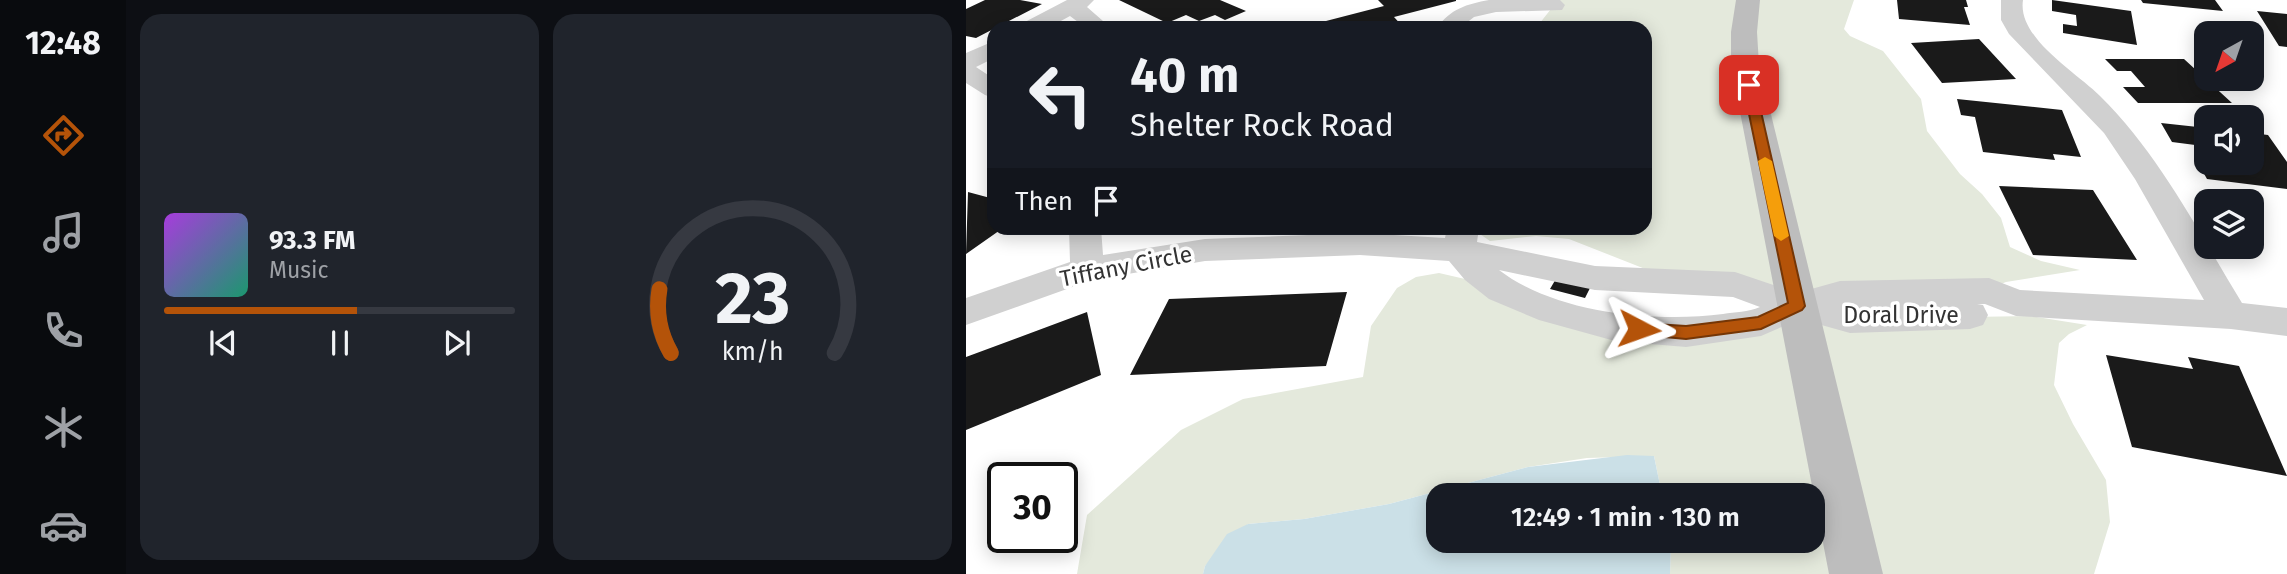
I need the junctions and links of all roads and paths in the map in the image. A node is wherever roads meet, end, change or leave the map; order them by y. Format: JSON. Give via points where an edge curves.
{"nodes":[{"id":1,"x":1748,"y":0,"type":"edge"},
{"id":2,"x":2012,"y":0,"type":"edge"},
{"id":3,"x":1556,"y":2,"type":"edge"},
{"id":4,"x":1077,"y":3,"type":"edge"},
{"id":5,"x":1044,"y":21,"type":"edge"},
{"id":6,"x":1094,"y":21,"type":"edge"},
{"id":7,"x":1453,"y":21,"type":"edge"},
{"id":8,"x":1541,"y":21,"type":"edge"},
{"id":9,"x":987,"y":52,"type":"edge"},
{"id":10,"x":966,"y":62,"type":"edge"},
{"id":11,"x":1085,"y":235,"type":"edge"},
{"id":12,"x":1242,"y":237,"type":"edge"},
{"id":13,"x":1461,"y":239,"type":"edge"},
{"id":14,"x":1087,"y":269,"type":"junction"},
{"id":15,"x":1796,"y":306,"type":"junction"},
{"id":16,"x":966,"y":312,"type":"edge"},
{"id":17,"x":2231,"y":315,"type":"junction"},
{"id":18,"x":2287,"y":322,"type":"edge"},
{"id":19,"x":1856,"y":574,"type":"edge"}],
"edges":[{"from":1,"to":15,"type":"main road","via":[[1745,65]]},
{"from":2,"to":17,"type":"street","via":[[2015,26],[2111,122]]},
{"from":3,"to":7,"type":"street","via":[[1499,5]]},
{"from":3,"to":8,"type":"street"},
{"from":4,"to":5,"type":"street"},
{"from":4,"to":6,"type":"street"},
{"from":9,"to":10,"type":"street"},
{"from":11,"to":14,"type":"street"},
{"from":12,"to":13,"type":"street","name":"Tiffany Circle","via":[[1360,244]]},
{"from":12,"to":14,"type":"street","name":"Tiffany Circle","via":[[1205,250]]},
{"from":13,"to":15,"type":"street","name":"Tiffany Circle","via":[[1500,258],[1595,278],[1735,285]]},
{"from":13,"to":15,"type":"street","via":[[1477,271],[1501,290],[1552,311],[1615,327],[1686,333],[1761,323]]},
{"from":14,"to":16,"type":"street","name":"Tiffany Circle"},
{"from":15,"to":17,"type":"street","name":"Doral Drive","via":[[1850,319],[1999,314],[2017,303]]},
{"from":15,"to":19,"type":"main road"},
{"from":17,"to":18,"type":"street","name":"Doral Drive"}]}
